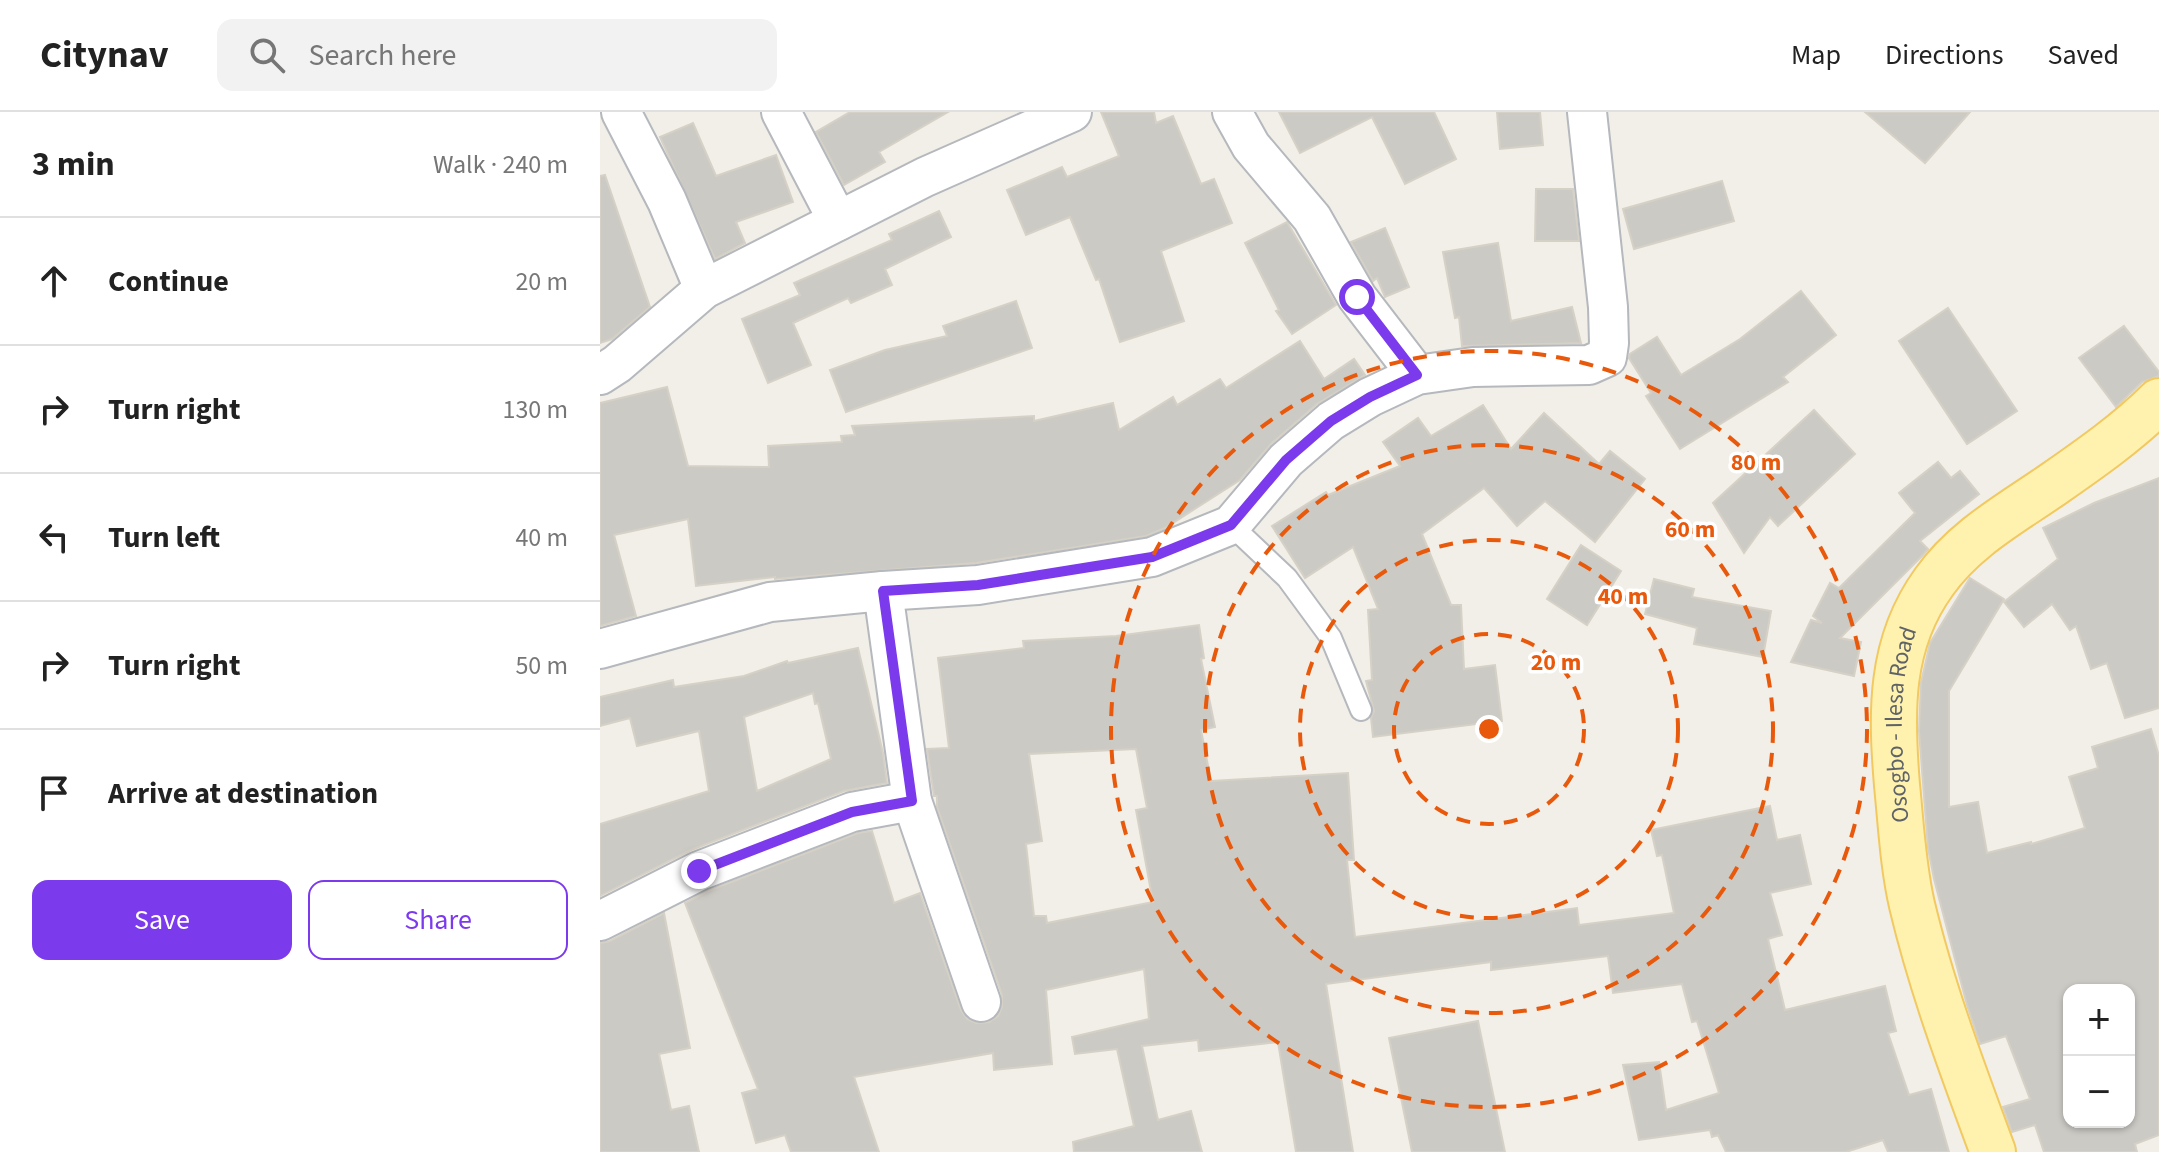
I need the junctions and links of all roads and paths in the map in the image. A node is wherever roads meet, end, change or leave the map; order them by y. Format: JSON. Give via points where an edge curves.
{"nodes":[{"id":1,"x":621,"y":112,"type":"edge"},
{"id":2,"x":781,"y":112,"type":"edge"},
{"id":3,"x":1072,"y":112,"type":"edge"},
{"id":4,"x":1232,"y":112,"type":"edge"},
{"id":5,"x":1587,"y":112,"type":"edge"},
{"id":6,"x":838,"y":221,"type":"junction"},
{"id":7,"x":704,"y":289,"type":"junction"},
{"id":8,"x":600,"y":375,"type":"edge"},
{"id":9,"x":1417,"y":375,"type":"junction"},
{"id":10,"x":2159,"y":401,"type":"edge"},
{"id":11,"x":1231,"y":525,"type":"junction"},
{"id":12,"x":883,"y":591,"type":"junction"},
{"id":13,"x":600,"y":649,"type":"edge"},
{"id":14,"x":1361,"y":710,"type":"dead end"},
{"id":15,"x":912,"y":801,"type":"junction"},
{"id":16,"x":600,"y":921,"type":"edge"},
{"id":17,"x":981,"y":1002,"type":"dead end"},
{"id":18,"x":1993,"y":1152,"type":"edge"}],
"edges":[{"from":1,"to":7,"type":"street"},
{"from":2,"to":6,"type":"street"},
{"from":3,"to":6,"type":"street"},
{"from":4,"to":9,"type":"street","via":[[1251,146],[1312,218],[1357,297]]},
{"from":5,"to":9,"type":"street","via":[[1608,307],[1607,357],[1589,365],[1473,367]]},
{"from":6,"to":7,"type":"street"},
{"from":7,"to":8,"type":"street"},
{"from":9,"to":11,"type":"street","via":[[1331,421],[1286,460]]},
{"from":10,"to":18,"type":"main road","name":"Osogbo - Ilesa Road","via":[[2079,465],[1983,530],[1934,581],[1905,634],[1894,689],[1894,745],[1912,902],[1929,971]]},
{"from":11,"to":12,"type":"street","via":[[1152,557],[978,585]]},
{"from":11,"to":14,"type":"lane","via":[[1287,578],[1331,638]]},
{"from":12,"to":13,"type":"street","via":[[770,602]]},
{"from":12,"to":15,"type":"street"},
{"from":15,"to":16,"type":"street","via":[[852,812],[699,871]]},
{"from":15,"to":17,"type":"street"}]}
